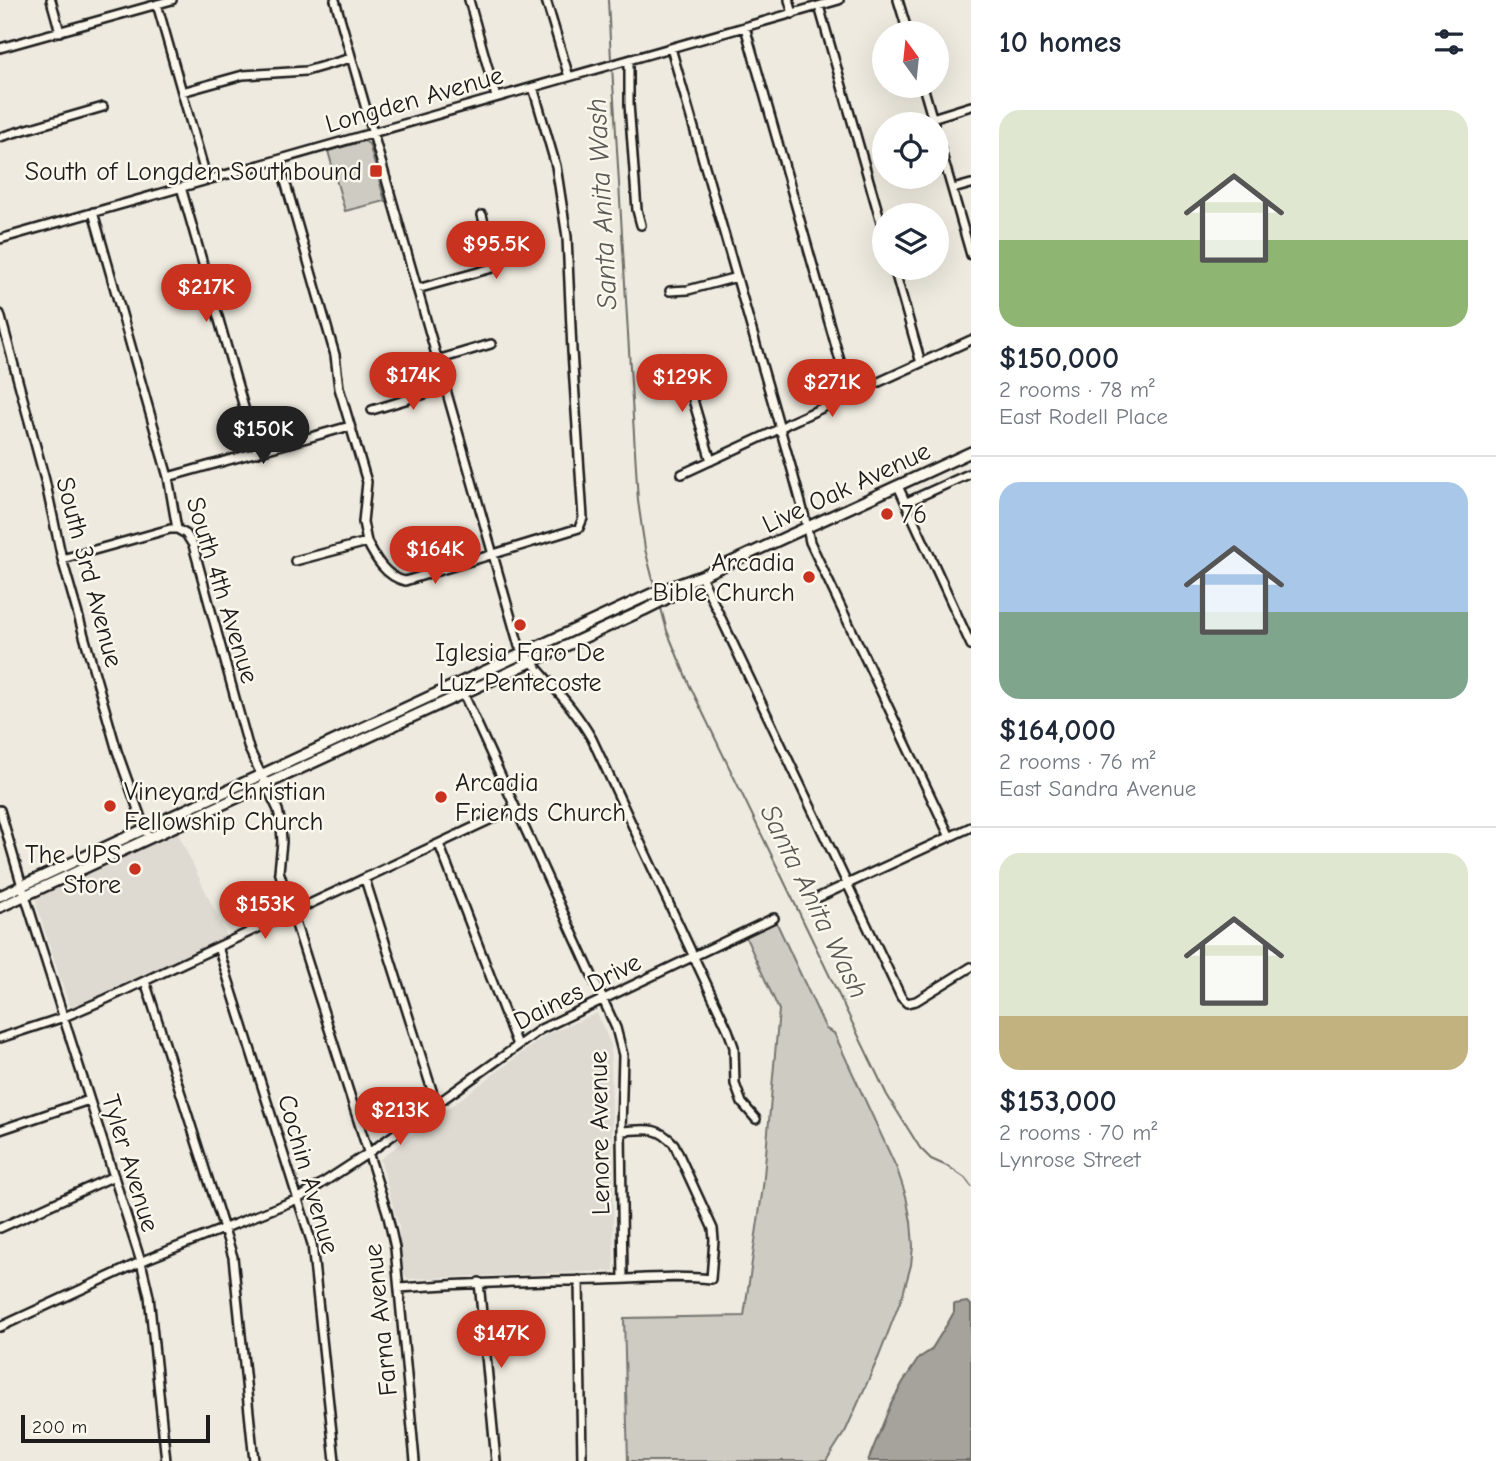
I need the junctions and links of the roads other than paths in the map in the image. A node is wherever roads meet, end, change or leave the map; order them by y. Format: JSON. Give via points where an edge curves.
{"nodes":[{"id":1,"x":51,"y":0,"type":"edge"},
{"id":2,"x":172,"y":0,"type":"edge"},
{"id":3,"x":335,"y":0,"type":"edge"},
{"id":4,"x":469,"y":0,"type":"edge"},
{"id":5,"x":546,"y":0,"type":"edge"},
{"id":6,"x":789,"y":0,"type":"edge"},
{"id":7,"x":839,"y":0,"type":"edge"},
{"id":8,"x":898,"y":0,"type":"edge"},
{"id":9,"x":157,"y":4,"type":"junction"},
{"id":10,"x":819,"y":6,"type":"junction"},
{"id":11,"x":793,"y":13,"type":"junction"},
{"id":12,"x":904,"y":21,"type":"edge"},
{"id":13,"x":745,"y":27,"type":"junction"},
{"id":14,"x":60,"y":32,"type":"junction"},
{"id":15,"x":0,"y":48,"type":"edge"},
{"id":16,"x":671,"y":48,"type":"junction"},
{"id":17,"x":351,"y":58,"type":"junction"},
{"id":18,"x":629,"y":60,"type":"junction"},
{"id":19,"x":569,"y":77,"type":"junction"},
{"id":20,"x":533,"y":87,"type":"junction"},
{"id":21,"x":182,"y":92,"type":"junction"},
{"id":22,"x":496,"y":97,"type":"junction"},
{"id":23,"x":971,"y":106,"type":"edge"},
{"id":24,"x":103,"y":107,"type":"dead end"},
{"id":25,"x":949,"y":115,"type":"edge"},
{"id":26,"x":372,"y":133,"type":"junction"},
{"id":27,"x":0,"y":137,"type":"edge"},
{"id":28,"x":279,"y":160,"type":"junction"},
{"id":29,"x":949,"y":176,"type":"edge"},
{"id":30,"x":207,"y":180,"type":"junction"},
{"id":31,"x":971,"y":184,"type":"edge"},
{"id":32,"x":181,"y":187,"type":"junction"},
{"id":33,"x":953,"y":189,"type":"junction"},
{"id":34,"x":875,"y":203,"type":"edge"},
{"id":35,"x":93,"y":212,"type":"junction"},
{"id":36,"x":482,"y":215,"type":"dead end"},
{"id":37,"x":640,"y":225,"type":"dead end"},
{"id":38,"x":0,"y":239,"type":"edge"},
{"id":39,"x":971,"y":255,"type":"edge"},
{"id":40,"x":737,"y":277,"type":"junction"},
{"id":41,"x":897,"y":280,"type":"edge"},
{"id":42,"x":417,"y":289,"type":"junction"},
{"id":43,"x":670,"y":291,"type":"dead end"},
{"id":44,"x":0,"y":314,"type":"edge"},
{"id":45,"x":971,"y":340,"type":"edge"},
{"id":46,"x":491,"y":344,"type":"dead end"},
{"id":47,"x":681,"y":359,"type":"dead end"},
{"id":48,"x":437,"y":360,"type":"junction"},
{"id":49,"x":921,"y":363,"type":"junction"},
{"id":50,"x":445,"y":388,"type":"junction"},
{"id":51,"x":850,"y":396,"type":"junction"},
{"id":52,"x":372,"y":410,"type":"dead end"},
{"id":53,"x":351,"y":426,"type":"junction"},
{"id":54,"x":780,"y":428,"type":"junction"},
{"id":55,"x":971,"y":452,"type":"edge"},
{"id":56,"x":257,"y":453,"type":"junction"},
{"id":57,"x":711,"y":461,"type":"junction"},
{"id":58,"x":971,"y":473,"type":"edge"},
{"id":59,"x":682,"y":474,"type":"dead end"},
{"id":60,"x":168,"y":477,"type":"junction"},
{"id":61,"x":898,"y":486,"type":"junction"},
{"id":62,"x":907,"y":502,"type":"junction"},
{"id":63,"x":807,"y":527,"type":"junction"},
{"id":64,"x":177,"y":529,"type":"junction"},
{"id":65,"x":367,"y":542,"type":"junction"},
{"id":66,"x":493,"y":555,"type":"junction"},
{"id":67,"x":62,"y":559,"type":"junction"},
{"id":68,"x":295,"y":561,"type":"dead end"},
{"id":69,"x":701,"y":576,"type":"junction"},
{"id":70,"x":652,"y":599,"type":"junction"},
{"id":71,"x":971,"y":645,"type":"edge"},
{"id":72,"x":524,"y":653,"type":"junction"},
{"id":73,"x":531,"y":662,"type":"junction"},
{"id":74,"x":460,"y":689,"type":"junction"},
{"id":75,"x":264,"y":780,"type":"junction"},
{"id":76,"x":515,"y":808,"type":"junction"},
{"id":77,"x":0,"y":810,"type":"edge"},
{"id":78,"x":2,"y":824,"type":"edge"},
{"id":79,"x":971,"y":827,"type":"edge"},
{"id":80,"x":147,"y":833,"type":"junction"},
{"id":81,"x":950,"y":837,"type":"junction"},
{"id":82,"x":439,"y":844,"type":"junction"},
{"id":83,"x":365,"y":879,"type":"junction"},
{"id":84,"x":846,"y":884,"type":"junction"},
{"id":85,"x":22,"y":886,"type":"junction"},
{"id":86,"x":26,"y":895,"type":"junction"},
{"id":87,"x":0,"y":896,"type":"edge"},
{"id":88,"x":819,"y":897,"type":"dead end"},
{"id":89,"x":0,"y":907,"type":"edge"},
{"id":90,"x":292,"y":912,"type":"junction"},
{"id":91,"x":774,"y":918,"type":"dead end"},
{"id":92,"x":218,"y":947,"type":"junction"},
{"id":93,"x":694,"y":957,"type":"junction"},
{"id":94,"x":971,"y":967,"type":"edge"},
{"id":95,"x":145,"y":981,"type":"junction"},
{"id":96,"x":604,"y":1000,"type":"junction"},
{"id":97,"x":64,"y":1017,"type":"junction"},
{"id":98,"x":0,"y":1038,"type":"edge"},
{"id":99,"x":517,"y":1045,"type":"junction"},
{"id":100,"x":89,"y":1100,"type":"junction"},
{"id":101,"x":436,"y":1103,"type":"junction"},
{"id":102,"x":756,"y":1119,"type":"dead end"},
{"id":103,"x":0,"y":1130,"type":"edge"},
{"id":104,"x":621,"y":1132,"type":"junction"},
{"id":105,"x":368,"y":1154,"type":"junction"},
{"id":106,"x":114,"y":1176,"type":"junction"},
{"id":107,"x":298,"y":1199,"type":"junction"},
{"id":108,"x":0,"y":1228,"type":"edge"},
{"id":109,"x":224,"y":1229,"type":"junction"},
{"id":110,"x":141,"y":1262,"type":"junction"},
{"id":111,"x":623,"y":1279,"type":"junction"},
{"id":112,"x":579,"y":1280,"type":"junction"},
{"id":113,"x":479,"y":1282,"type":"junction"},
{"id":114,"x":399,"y":1288,"type":"junction"},
{"id":115,"x":0,"y":1327,"type":"edge"},
{"id":116,"x":166,"y":1461,"type":"edge"},
{"id":117,"x":254,"y":1461,"type":"edge"},
{"id":118,"x":335,"y":1461,"type":"edge"},
{"id":119,"x":415,"y":1461,"type":"edge"},
{"id":120,"x":496,"y":1461,"type":"edge"},
{"id":121,"x":582,"y":1461,"type":"edge"}],
"edges":[{"from":1,"to":14,"type":"street"},
{"from":2,"to":9,"type":"street"},
{"from":3,"to":17,"type":"street"},
{"from":4,"to":22,"type":"street"},
{"from":5,"to":19,"type":"street"},
{"from":6,"to":11,"type":"street"},
{"from":7,"to":10,"type":"street","name":"Longden Avenue"},
{"from":8,"to":12,"type":"street"},
{"from":9,"to":14,"type":"street"},
{"from":9,"to":21,"type":"street"},
{"from":10,"to":11,"type":"street","name":"Longden Avenue"},
{"from":10,"to":34,"type":"street"},
{"from":11,"to":13,"type":"street","name":"Longden Avenue"},
{"from":13,"to":16,"type":"street","name":"Longden Avenue"},
{"from":13,"to":51,"type":"street"},
{"from":14,"to":15,"type":"street"},
{"from":16,"to":18,"type":"street","name":"Longden Avenue"},
{"from":16,"to":40,"type":"street"},
{"from":17,"to":21,"type":"street","via":[[306,71],[243,75]]},
{"from":17,"to":26,"type":"street"},
{"from":18,"to":19,"type":"street","name":"Longden Avenue"},
{"from":18,"to":37,"type":"street"},
{"from":19,"to":20,"type":"street","name":"Longden Avenue"},
{"from":20,"to":22,"type":"street","name":"Longden Avenue"},
{"from":20,"to":66,"type":"street","via":[[555,166],[567,237],[583,518],[579,528]]},
{"from":21,"to":30,"type":"street"},
{"from":22,"to":26,"type":"street","name":"Longden Avenue"},
{"from":23,"to":25,"type":"street"},
{"from":24,"to":27,"type":"street"},
{"from":26,"to":28,"type":"street","name":"Longden Avenue"},
{"from":26,"to":42,"type":"street"},
{"from":28,"to":30,"type":"street","name":"Longden Avenue"},
{"from":28,"to":53,"type":"street"},
{"from":29,"to":33,"type":"street"},
{"from":30,"to":32,"type":"street","name":"Longden Avenue"},
{"from":31,"to":33,"type":"street"},
{"from":32,"to":35,"type":"street","name":"Longden Avenue"},
{"from":32,"to":56,"type":"street"},
{"from":33,"to":39,"type":"street"},
{"from":35,"to":38,"type":"street","name":"Longden Avenue"},
{"from":35,"to":60,"type":"street","name":"South 4th Avenue"},
{"from":36,"to":42,"type":"street","via":[[496,267]]},
{"from":40,"to":43,"type":"street"},
{"from":40,"to":54,"type":"street"},
{"from":41,"to":49,"type":"street"},
{"from":42,"to":48,"type":"street"},
{"from":44,"to":67,"type":"street","name":"South 3rd Avenue"},
{"from":45,"to":49,"type":"street"},
{"from":46,"to":48,"type":"street"},
{"from":47,"to":57,"type":"street"},
{"from":48,"to":50,"type":"street"},
{"from":49,"to":51,"type":"street"},
{"from":50,"to":52,"type":"street"},
{"from":50,"to":66,"type":"street"},
{"from":51,"to":54,"type":"street"},
{"from":53,"to":56,"type":"street"},
{"from":53,"to":65,"type":"street","via":[[367,482],[363,522]]},
{"from":54,"to":57,"type":"street"},
{"from":54,"to":63,"type":"street"},
{"from":55,"to":61,"type":"main road","name":"Live Oak Avenue"},
{"from":56,"to":60,"type":"street"},
{"from":57,"to":59,"type":"street"},
{"from":58,"to":62,"type":"street","name":"Live Oak Avenue"},
{"from":60,"to":64,"type":"street","name":"South 4th Avenue"},
{"from":61,"to":62,"type":"street"},
{"from":61,"to":63,"type":"main road","name":"Live Oak Avenue"},
{"from":62,"to":71,"type":"street"},
{"from":63,"to":69,"type":"main road","name":"Live Oak Avenue"},
{"from":63,"to":81,"type":"street"},
{"from":64,"to":67,"type":"street"},
{"from":64,"to":75,"type":"street","name":"South 4th Avenue","via":[[193,545],[249,749]]},
{"from":65,"to":66,"type":"street","via":[[395,579]]},
{"from":65,"to":68,"type":"street"},
{"from":66,"to":72,"type":"street"},
{"from":67,"to":80,"type":"street","name":"South 3rd Avenue","via":[[117,751]]},
{"from":69,"to":70,"type":"main road","name":"Live Oak Avenue"},
{"from":69,"to":84,"type":"street"},
{"from":70,"to":72,"type":"main road","name":"Live Oak Avenue"},
{"from":70,"to":73,"type":"main road","name":"Live Oak Avenue"},
{"from":72,"to":73,"type":"street"},
{"from":72,"to":74,"type":"main road","name":"Live Oak Avenue"},
{"from":73,"to":74,"type":"main road","name":"Live Oak Avenue"},
{"from":73,"to":93,"type":"street","via":[[581,719]]},
{"from":74,"to":75,"type":"main road","name":"Live Oak Avenue"},
{"from":74,"to":76,"type":"street","name":"Lenore Avenue"},
{"from":75,"to":80,"type":"main road","name":"Live Oak Avenue"},
{"from":75,"to":90,"type":"street","name":"Farna Avenue","via":[[278,810],[279,871]]},
{"from":76,"to":82,"type":"street"},
{"from":76,"to":96,"type":"street","name":"Lenore Avenue"},
{"from":77,"to":78,"type":"street","name":"Tyler Avenue"},
{"from":78,"to":85,"type":"street","name":"Tyler Avenue"},
{"from":79,"to":81,"type":"street"},
{"from":80,"to":85,"type":"main road","name":"Live Oak Avenue"},
{"from":80,"to":86,"type":"main road","name":"Live Oak Avenue"},
{"from":81,"to":84,"type":"street"},
{"from":82,"to":83,"type":"street"},
{"from":82,"to":99,"type":"street"},
{"from":83,"to":90,"type":"street"},
{"from":83,"to":101,"type":"street"},
{"from":84,"to":88,"type":"street"},
{"from":84,"to":94,"type":"street","via":[[907,1003],[916,1002]]},
{"from":85,"to":86,"type":"street","name":"Tyler Avenue"},
{"from":85,"to":87,"type":"main road","name":"Live Oak Avenue"},
{"from":86,"to":89,"type":"main road","name":"Live Oak Avenue"},
{"from":86,"to":97,"type":"street","name":"Tyler Avenue"},
{"from":90,"to":92,"type":"street"},
{"from":90,"to":105,"type":"street","name":"Farna Avenue"},
{"from":91,"to":93,"type":"street","name":"Daines Drive"},
{"from":92,"to":95,"type":"street"},
{"from":92,"to":107,"type":"street","name":"Cochin Avenue"},
{"from":93,"to":96,"type":"street","name":"Daines Drive"},
{"from":93,"to":102,"type":"street","via":[[734,1047],[738,1094]]},
{"from":95,"to":97,"type":"street"},
{"from":95,"to":109,"type":"street"},
{"from":96,"to":99,"type":"street","name":"Daines Drive"},
{"from":96,"to":104,"type":"street","name":"Lenore Avenue","via":[[617,1028],[622,1055]]},
{"from":97,"to":98,"type":"street"},
{"from":97,"to":100,"type":"street","name":"Tyler Avenue"},
{"from":99,"to":101,"type":"street","name":"Daines Drive"},
{"from":100,"to":103,"type":"street"},
{"from":100,"to":106,"type":"street","name":"Tyler Avenue"},
{"from":101,"to":105,"type":"street","name":"Daines Drive"},
{"from":104,"to":111,"type":"street","name":"Lenore Avenue"},
{"from":104,"to":111,"type":"street","via":[[654,1130],[674,1144],[713,1228],[714,1240],[711,1279]]},
{"from":105,"to":107,"type":"street","name":"Daines Drive"},
{"from":105,"to":114,"type":"street","name":"Farna Avenue","via":[[387,1212]]},
{"from":106,"to":108,"type":"street"},
{"from":106,"to":110,"type":"street","name":"Tyler Avenue"},
{"from":107,"to":109,"type":"street","name":"Daines Drive"},
{"from":107,"to":118,"type":"street","name":"Cochin Avenue","via":[[312,1244]]},
{"from":109,"to":110,"type":"street","name":"Daines Drive"},
{"from":109,"to":117,"type":"street","via":[[233,1257]]},
{"from":110,"to":115,"type":"street","name":"Daines Drive"},
{"from":110,"to":116,"type":"street","name":"Tyler Avenue","via":[[149,1296]]},
{"from":111,"to":112,"type":"street"},
{"from":112,"to":113,"type":"street"},
{"from":112,"to":121,"type":"street"},
{"from":113,"to":114,"type":"street"},
{"from":113,"to":120,"type":"street"},
{"from":114,"to":119,"type":"street","name":"Farna Avenue"}]}
